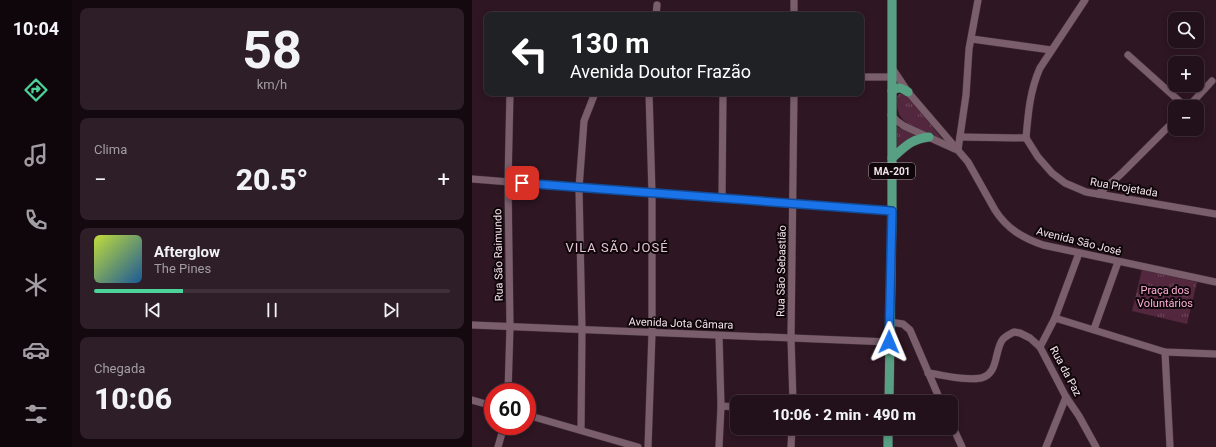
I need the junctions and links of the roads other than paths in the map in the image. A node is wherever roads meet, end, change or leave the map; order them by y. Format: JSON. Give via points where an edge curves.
{"nodes":[{"id":1,"x":794,"y":0,"type":"edge"},
{"id":2,"x":892,"y":0,"type":"edge"},
{"id":3,"x":978,"y":0,"type":"edge"},
{"id":4,"x":1085,"y":0,"type":"edge"},
{"id":5,"x":657,"y":5,"type":"dead end"},
{"id":6,"x":656,"y":12,"type":"edge"},
{"id":7,"x":794,"y":12,"type":"edge"},
{"id":8,"x":972,"y":39,"type":"junction"},
{"id":9,"x":1052,"y":50,"type":"junction"},
{"id":10,"x":1128,"y":55,"type":"dead end"},
{"id":11,"x":891,"y":67,"type":"junction"},
{"id":12,"x":864,"y":77,"type":"edge"},
{"id":13,"x":891,"y":77,"type":"junction"},
{"id":14,"x":1212,"y":81,"type":"dead end"},
{"id":15,"x":892,"y":91,"type":"junction"},
{"id":16,"x":908,"y":92,"type":"junction"},
{"id":17,"x":510,"y":96,"type":"edge"},
{"id":18,"x":593,"y":96,"type":"edge"},
{"id":19,"x":649,"y":96,"type":"edge"},
{"id":20,"x":723,"y":96,"type":"edge"},
{"id":21,"x":794,"y":96,"type":"edge"},
{"id":22,"x":1179,"y":100,"type":"edge"},
{"id":23,"x":1194,"y":100,"type":"edge"},
{"id":24,"x":891,"y":114,"type":"junction"},
{"id":25,"x":1168,"y":127,"type":"edge"},
{"id":26,"x":929,"y":137,"type":"junction"},
{"id":27,"x":960,"y":137,"type":"junction"},
{"id":28,"x":1026,"y":138,"type":"junction"},
{"id":29,"x":958,"y":150,"type":"junction"},
{"id":30,"x":892,"y":158,"type":"junction"},
{"id":31,"x":472,"y":179,"type":"edge"},
{"id":32,"x":508,"y":182,"type":"junction"},
{"id":33,"x":579,"y":188,"type":"junction"},
{"id":34,"x":652,"y":193,"type":"junction"},
{"id":35,"x":1098,"y":194,"type":"junction"},
{"id":36,"x":722,"y":198,"type":"junction"},
{"id":37,"x":793,"y":204,"type":"junction"},
{"id":38,"x":892,"y":211,"type":"junction"},
{"id":39,"x":1216,"y":214,"type":"edge"},
{"id":40,"x":1079,"y":253,"type":"junction"},
{"id":41,"x":1118,"y":262,"type":"junction"},
{"id":42,"x":1216,"y":282,"type":"edge"},
{"id":43,"x":1055,"y":318,"type":"junction"},
{"id":44,"x":890,"y":322,"type":"junction"},
{"id":45,"x":472,"y":325,"type":"edge"},
{"id":46,"x":510,"y":327,"type":"junction"},
{"id":47,"x":1094,"y":329,"type":"junction"},
{"id":48,"x":582,"y":330,"type":"junction"},
{"id":49,"x":652,"y":333,"type":"junction"},
{"id":50,"x":719,"y":336,"type":"junction"},
{"id":51,"x":791,"y":338,"type":"junction"},
{"id":52,"x":889,"y":342,"type":"junction"},
{"id":53,"x":1040,"y":347,"type":"junction"},
{"id":54,"x":1165,"y":352,"type":"junction"},
{"id":55,"x":1216,"y":354,"type":"edge"},
{"id":56,"x":928,"y":372,"type":"junction"},
{"id":57,"x":508,"y":383,"type":"edge"},
{"id":58,"x":793,"y":395,"type":"edge"},
{"id":59,"x":889,"y":395,"type":"edge"},
{"id":60,"x":938,"y":395,"type":"edge"},
{"id":61,"x":1066,"y":397,"type":"junction"},
{"id":62,"x":472,"y":400,"type":"edge"},
{"id":63,"x":484,"y":403,"type":"edge"},
{"id":64,"x":721,"y":406,"type":"junction"},
{"id":65,"x":730,"y":407,"type":"edge"},
{"id":66,"x":536,"y":418,"type":"edge"},
{"id":67,"x":581,"y":430,"type":"junction"},
{"id":68,"x":501,"y":435,"type":"edge"},
{"id":69,"x":791,"y":435,"type":"edge"},
{"id":70,"x":888,"y":435,"type":"edge"},
{"id":71,"x":956,"y":435,"type":"edge"},
{"id":72,"x":613,"y":443,"type":"edge"},
{"id":73,"x":498,"y":447,"type":"edge"},
{"id":74,"x":638,"y":447,"type":"edge"},
{"id":75,"x":648,"y":447,"type":"edge"},
{"id":76,"x":719,"y":447,"type":"edge"},
{"id":77,"x":790,"y":447,"type":"edge"},
{"id":78,"x":888,"y":447,"type":"edge"},
{"id":79,"x":962,"y":447,"type":"edge"},
{"id":80,"x":1046,"y":447,"type":"edge"},
{"id":81,"x":1096,"y":447,"type":"edge"},
{"id":82,"x":1170,"y":447,"type":"edge"}],
"edges":[{"from":1,"to":7,"type":"street"},
{"from":2,"to":11,"type":"main road","number":"MA-201"},
{"from":3,"to":8,"type":"street"},
{"from":4,"to":9,"type":"street"},
{"from":5,"to":6,"type":"street"},
{"from":8,"to":9,"type":"street"},
{"from":8,"to":27,"type":"street"},
{"from":9,"to":28,"type":"street","via":[[1036,77]]},
{"from":10,"to":22,"type":"street"},
{"from":11,"to":13,"type":"main road","number":"MA-201"},
{"from":11,"to":16,"type":"street","name":"Avenida São José"},
{"from":12,"to":13,"type":"street"},
{"from":13,"to":15,"type":"main road","number":"MA-201"},
{"from":14,"to":23,"type":"street"},
{"from":15,"to":16,"type":"main road","via":[[900,88]]},
{"from":15,"to":24,"type":"main road","number":"MA-201"},
{"from":16,"to":29,"type":"street","name":"Avenida São José"},
{"from":17,"to":32,"type":"street","name":"Rua São Raimundo"},
{"from":18,"to":33,"type":"street","via":[[584,121]]},
{"from":19,"to":34,"type":"street"},
{"from":20,"to":36,"type":"street"},
{"from":21,"to":37,"type":"street","name":"Rua São Sebastião"},
{"from":24,"to":26,"type":"street","name":"Avenida São José","via":[[900,124]]},
{"from":24,"to":30,"type":"main road","number":"MA-201"},
{"from":25,"to":35,"type":"street"},
{"from":26,"to":29,"type":"street","name":"Avenida São José"},
{"from":26,"to":30,"type":"main road","via":[[912,141]]},
{"from":27,"to":28,"type":"street"},
{"from":27,"to":29,"type":"street"},
{"from":28,"to":35,"type":"street","name":"Rua Projetada","via":[[1052,173],[1065,183]]},
{"from":29,"to":40,"type":"street","name":"Avenida São José","via":[[972,168],[997,214],[1012,230],[1031,241]]},
{"from":30,"to":38,"type":"main road","number":"MA-201"},
{"from":31,"to":32,"type":"street"},
{"from":32,"to":33,"type":"street"},
{"from":32,"to":46,"type":"street","name":"Rua São Raimundo"},
{"from":33,"to":34,"type":"street"},
{"from":33,"to":48,"type":"street"},
{"from":34,"to":36,"type":"street"},
{"from":34,"to":49,"type":"street"},
{"from":35,"to":39,"type":"street","name":"Rua Projetada"},
{"from":36,"to":37,"type":"street"},
{"from":37,"to":38,"type":"street"},
{"from":37,"to":51,"type":"street","name":"Rua São Sebastião"},
{"from":38,"to":44,"type":"main road","number":"MA-201"},
{"from":40,"to":41,"type":"street","name":"Avenida São José"},
{"from":40,"to":43,"type":"street"},
{"from":41,"to":42,"type":"street","name":"Avenida São José"},
{"from":41,"to":47,"type":"street"},
{"from":43,"to":47,"type":"street"},
{"from":43,"to":53,"type":"street"},
{"from":44,"to":52,"type":"main road","number":"MA-201"},
{"from":44,"to":56,"type":"street","via":[[903,324],[910,330]]},
{"from":45,"to":46,"type":"street","name":"Avenida Jota Câmara"},
{"from":46,"to":48,"type":"street","name":"Avenida Jota Câmara"},
{"from":46,"to":57,"type":"street","name":"Rua São Raimundo"},
{"from":47,"to":54,"type":"street"},
{"from":48,"to":49,"type":"street","name":"Avenida Jota Câmara"},
{"from":48,"to":67,"type":"street"},
{"from":49,"to":50,"type":"street","name":"Avenida Jota Câmara"},
{"from":49,"to":75,"type":"street"},
{"from":50,"to":51,"type":"street","name":"Avenida Jota Câmara"},
{"from":50,"to":64,"type":"street"},
{"from":51,"to":52,"type":"street","name":"Avenida Jota Câmara"},
{"from":51,"to":58,"type":"street","name":"Rua São Sebastião"},
{"from":52,"to":59,"type":"main road","number":"MA-201"},
{"from":53,"to":56,"type":"street","name":"Rua da Paz","via":[[1030,338],[1014,332],[1002,340],[993,369],[982,378]]},
{"from":53,"to":61,"type":"street","name":"Rua da Paz"},
{"from":54,"to":55,"type":"street"},
{"from":54,"to":82,"type":"street"},
{"from":56,"to":60,"type":"street"},
{"from":61,"to":80,"type":"street"},
{"from":61,"to":81,"type":"street","name":"Rua da Paz"},
{"from":62,"to":63,"type":"street"},
{"from":64,"to":65,"type":"street"},
{"from":64,"to":76,"type":"street"},
{"from":66,"to":67,"type":"street"},
{"from":67,"to":72,"type":"street"},
{"from":68,"to":73,"type":"street"},
{"from":69,"to":77,"type":"street"},
{"from":70,"to":78,"type":"main road"},
{"from":71,"to":79,"type":"street"},
{"from":72,"to":74,"type":"street"}]}
